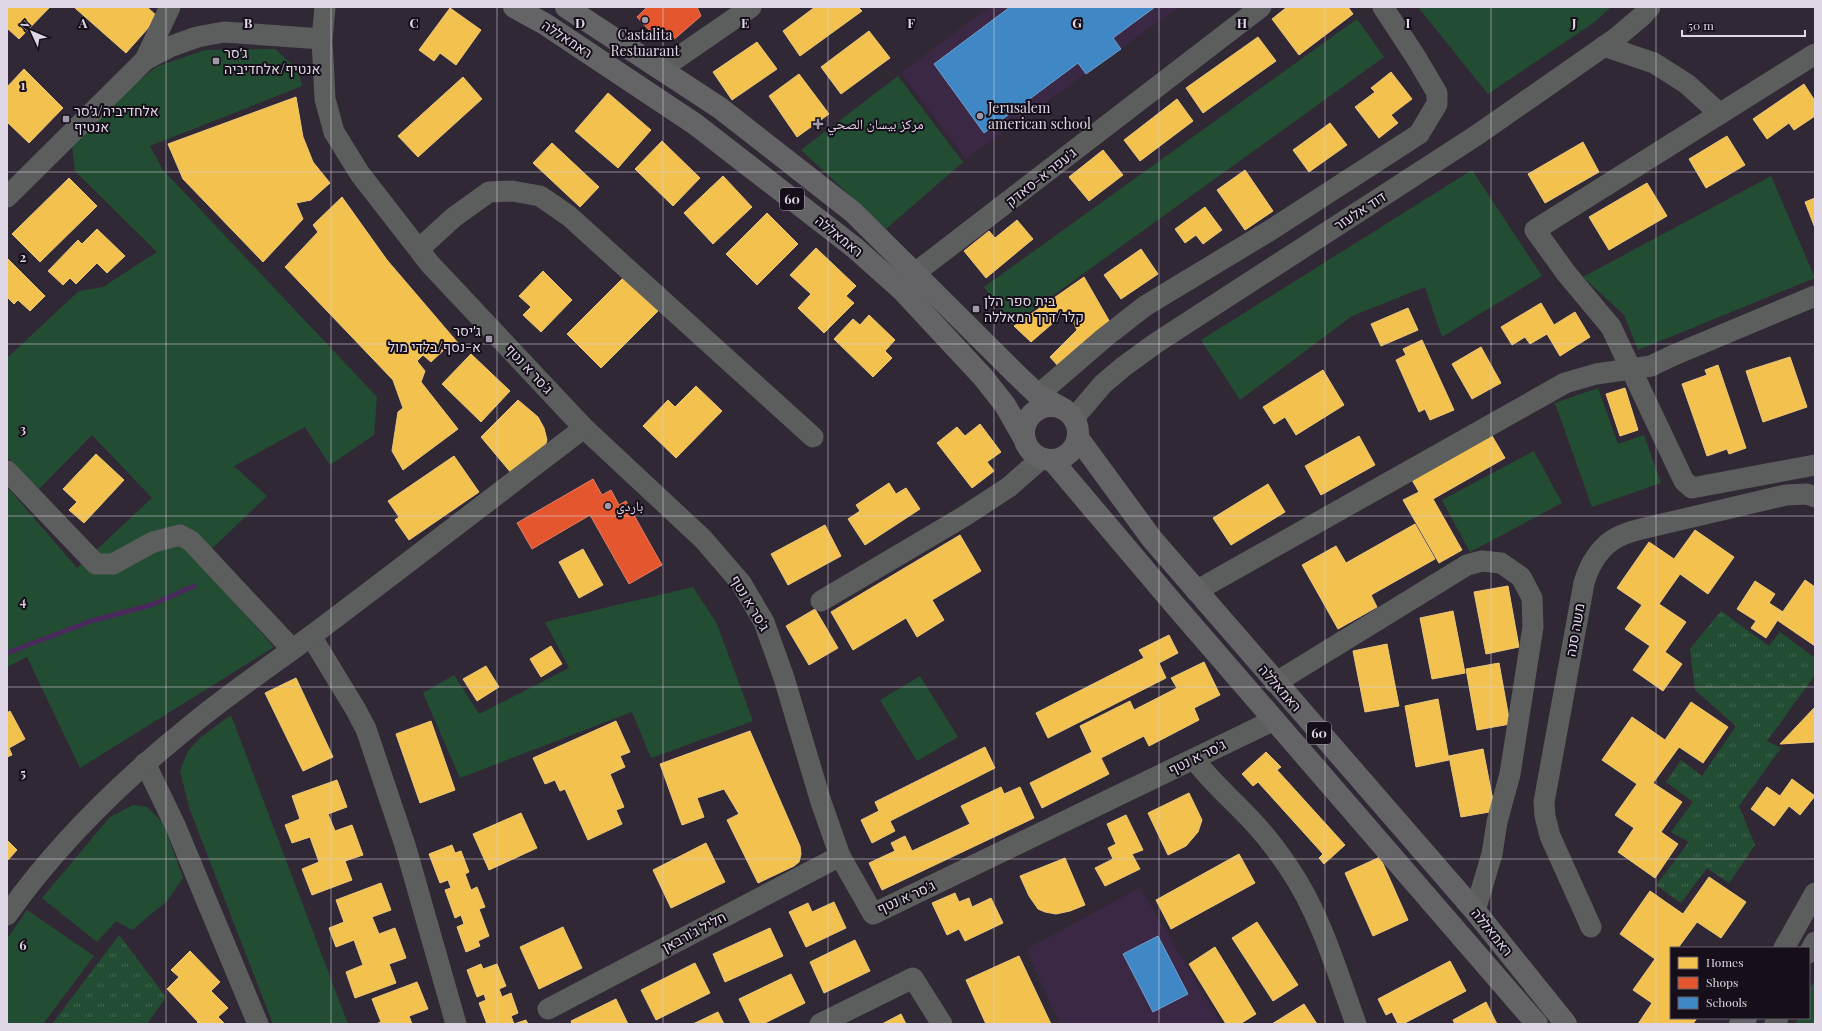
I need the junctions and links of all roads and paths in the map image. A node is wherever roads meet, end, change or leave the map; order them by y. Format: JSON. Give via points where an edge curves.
{"nodes":[{"id":1,"x":170,"y":7,"type":"edge"},
{"id":2,"x":325,"y":7,"type":"edge"},
{"id":3,"x":514,"y":7,"type":"edge"},
{"id":4,"x":566,"y":7,"type":"edge"},
{"id":5,"x":751,"y":7,"type":"edge"},
{"id":6,"x":1261,"y":7,"type":"edge"},
{"id":7,"x":1383,"y":7,"type":"edge"},
{"id":8,"x":1650,"y":7,"type":"edge"},
{"id":9,"x":322,"y":39,"type":"junction"},
{"id":10,"x":1604,"y":46,"type":"junction"},
{"id":11,"x":1815,"y":54,"type":"edge"},
{"id":12,"x":144,"y":60,"type":"junction"},
{"id":13,"x":661,"y":69,"type":"junction"},
{"id":14,"x":1720,"y":114,"type":"junction"},
{"id":15,"x":7,"y":197,"type":"edge"},
{"id":16,"x":419,"y":249,"type":"junction"},
{"id":17,"x":915,"y":273,"type":"junction"},
{"id":18,"x":1815,"y":296,"type":"edge"},
{"id":19,"x":1631,"y":369,"type":"junction"},
{"id":20,"x":1038,"y":395,"type":"junction"},
{"id":21,"x":1070,"y":421,"type":"junction"},
{"id":22,"x":584,"y":428,"type":"junction"},
{"id":23,"x":813,"y":437,"type":"dead end"},
{"id":24,"x":1025,"y":440,"type":"junction"},
{"id":25,"x":1047,"y":459,"type":"junction"},
{"id":26,"x":1815,"y":465,"type":"edge"},
{"id":27,"x":7,"y":471,"type":"edge"},
{"id":28,"x":1815,"y":497,"type":"edge"},
{"id":29,"x":1196,"y":591,"type":"junction"},
{"id":30,"x":821,"y":601,"type":"dead end"},
{"id":31,"x":311,"y":636,"type":"junction"},
{"id":32,"x":292,"y":650,"type":"junction"},
{"id":33,"x":1276,"y":683,"type":"junction"},
{"id":34,"x":1274,"y":720,"type":"junction"},
{"id":35,"x":1194,"y":759,"type":"junction"},
{"id":36,"x":145,"y":763,"type":"junction"},
{"id":37,"x":840,"y":856,"type":"junction"},
{"id":38,"x":1815,"y":893,"type":"edge"},
{"id":39,"x":1476,"y":911,"type":"junction"},
{"id":40,"x":7,"y":915,"type":"edge"},
{"id":41,"x":1591,"y":927,"type":"dead end"},
{"id":42,"x":1815,"y":942,"type":"edge"},
{"id":43,"x":1785,"y":947,"type":"edge"},
{"id":44,"x":1810,"y":951,"type":"edge"},
{"id":45,"x":548,"y":1009,"type":"dead end"},
{"id":46,"x":258,"y":1024,"type":"edge"},
{"id":47,"x":456,"y":1024,"type":"edge"},
{"id":48,"x":820,"y":1024,"type":"edge"},
{"id":49,"x":942,"y":1024,"type":"edge"},
{"id":50,"x":1356,"y":1024,"type":"edge"},
{"id":51,"x":1537,"y":1024,"type":"edge"},
{"id":52,"x":1566,"y":1024,"type":"edge"}],
"edges":[{"from":1,"to":12,"type":"street"},
{"from":2,"to":9,"type":"street","name":"ג'סר א נטף"},
{"from":3,"to":24,"type":"highway","name":"ראמאללה","number":"60","via":[[545,24],[695,124],[855,248],[902,290],[983,377],[1005,405]]},
{"from":4,"to":13,"type":"highway","name":"ראמאללה","number":"60"},
{"from":5,"to":13,"type":"street"},
{"from":6,"to":17,"type":"street","name":"ג'עפר א-סאדק"},
{"from":7,"to":20,"type":"street","via":[[1437,94],[1437,104],[1419,134],[1274,228],[1145,306]]},
{"from":8,"to":10,"type":"street","name":"דוד אלעזר"},
{"from":9,"to":12,"type":"street","via":[[224,32],[178,43]]},
{"from":9,"to":16,"type":"street","name":"ג'סר א נטף","via":[[325,99],[334,132],[360,174]]},
{"from":10,"to":14,"type":"street","via":[[1654,63],[1687,84]]},
{"from":10,"to":21,"type":"street","name":"דוד אלעזר","via":[[1477,135],[1156,343],[1103,384]]},
{"from":11,"to":14,"type":"street"},
{"from":12,"to":15,"type":"street"},
{"from":13,"to":17,"type":"highway","name":"ראמאללה","number":"60","via":[[720,108],[853,212]]},
{"from":14,"to":19,"type":"street","via":[[1535,230],[1566,273],[1611,327]]},
{"from":16,"to":22,"type":"street","name":"ג'סר א נטף","via":[[430,264]]},
{"from":16,"to":23,"type":"street","via":[[454,217],[489,192],[512,191],[540,196],[569,216]]},
{"from":17,"to":20,"type":"highway","name":"ראמאללה","number":"60"},
{"from":18,"to":19,"type":"street","via":[[1651,366]]},
{"from":19,"to":26,"type":"street","via":[[1684,481],[1692,488]]},
{"from":19,"to":29,"type":"street","via":[[1596,374],[1565,384]]},
{"from":20,"to":21,"type":"highway","name":"ראמאללה","number":"60"},
{"from":21,"to":24,"type":"highway","via":[[1050,406],[1041,408],[1032,414],[1027,422]]},
{"from":21,"to":25,"type":"highway","via":[[1075,446],[1061,458]]},
{"from":21,"to":29,"type":"highway","name":"ראמאללה","number":"60","via":[[1152,539]]},
{"from":22,"to":31,"type":"street"},
{"from":22,"to":37,"type":"street","name":"ג'סר א נטף","via":[[703,539],[741,583],[764,622]]},
{"from":24,"to":25,"type":"highway","number":"60","via":[[1034,454]]},
{"from":25,"to":30,"type":"street","via":[[963,517]]},
{"from":25,"to":34,"type":"highway","name":"ראמאללה","number":"60"},
{"from":27,"to":32,"type":"street","via":[[96,564],[113,564],[153,542],[180,535],[191,541]]},
{"from":28,"to":41,"type":"street","name":"משה סנה","via":[[1807,494],[1786,495],[1641,528],[1618,536],[1599,552],[1588,569],[1544,802],[1550,836]]},
{"from":29,"to":33,"type":"highway","name":"ראמאללה","number":"60"},
{"from":31,"to":32,"type":"street"},
{"from":31,"to":47,"type":"street","via":[[366,729],[405,845]]},
{"from":32,"to":36,"type":"street","via":[[196,720]]},
{"from":33,"to":39,"type":"highway","name":"ראמאללה","number":"60"},
{"from":33,"to":39,"type":"street","via":[[1467,565],[1482,561],[1501,563],[1521,577],[1532,598],[1533,627],[1510,774]]},
{"from":34,"to":35,"type":"street","name":"ג'סר א נטף"},
{"from":34,"to":51,"type":"highway","name":"ראמאללה","number":"60"},
{"from":35,"to":37,"type":"street","name":"ג'סר א נטף","via":[[873,914]]},
{"from":35,"to":50,"type":"street","via":[[1255,824],[1304,891]]},
{"from":36,"to":40,"type":"street","via":[[58,849]]},
{"from":36,"to":46,"type":"street","via":[[175,825]]},
{"from":37,"to":45,"type":"street","name":"חליל ג'ורבאן"},
{"from":38,"to":43,"type":"street"},
{"from":39,"to":52,"type":"highway","name":"ראמאללה","number":"60"},
{"from":42,"to":44,"type":"street"},
{"from":48,"to":49,"type":"street","via":[[913,978]]}]}
